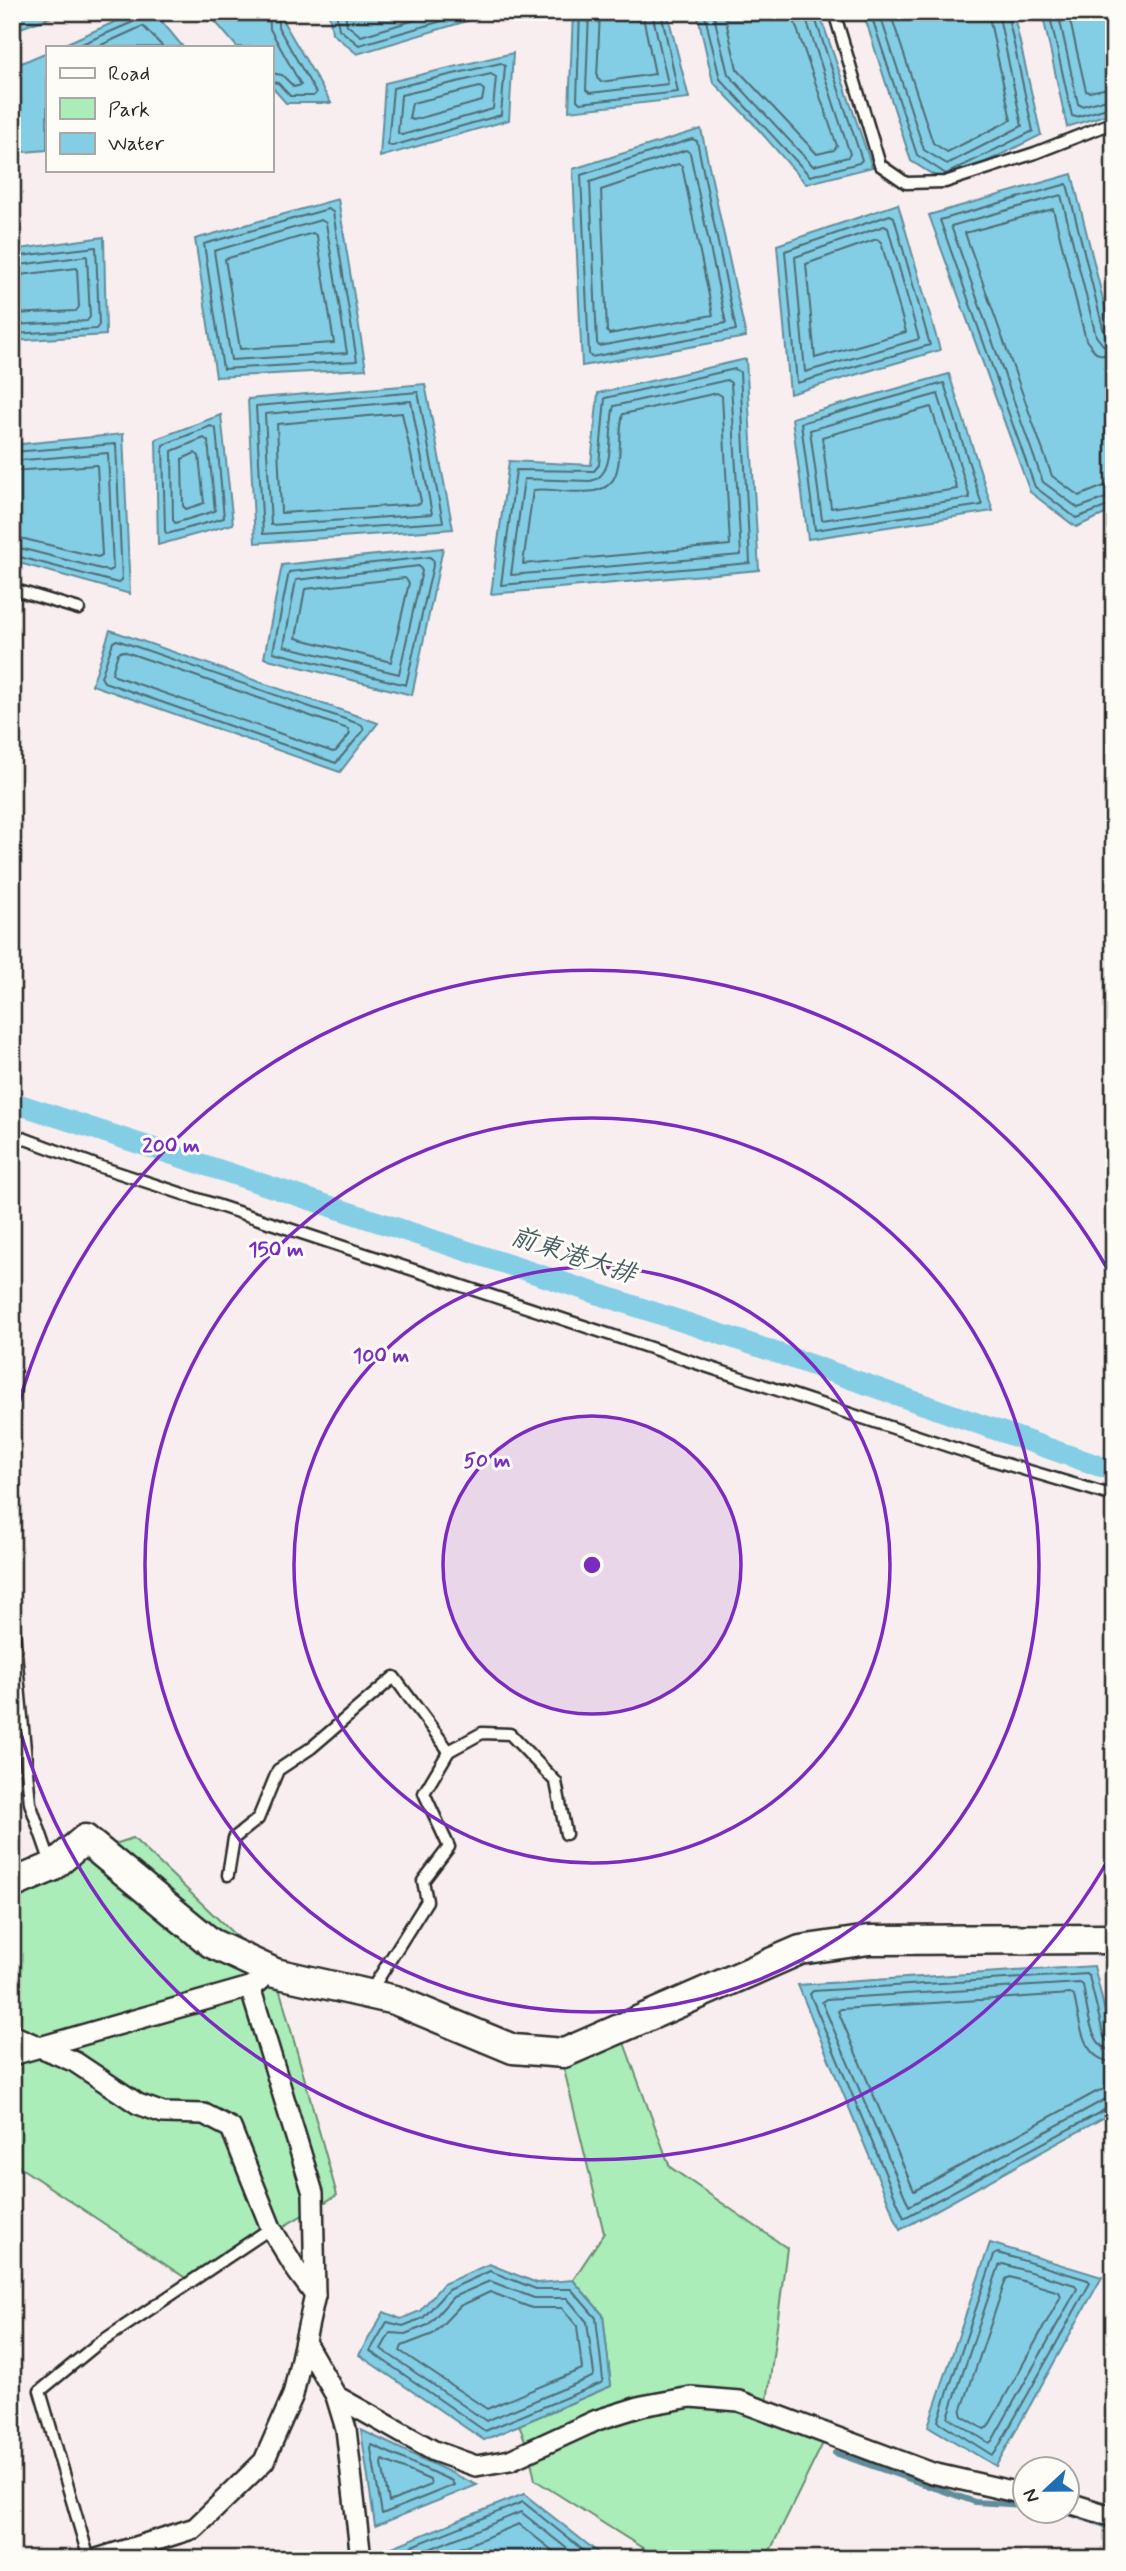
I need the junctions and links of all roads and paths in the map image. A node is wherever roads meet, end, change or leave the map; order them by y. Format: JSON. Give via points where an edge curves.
{"nodes":[{"id":1,"x":834,"y":12,"type":"edge"},
{"id":2,"x":1114,"y":122,"type":"edge"},
{"id":3,"x":12,"y":589,"type":"edge"},
{"id":4,"x":79,"y":609,"type":"dead end"},
{"id":5,"x":12,"y":1134,"type":"edge"},
{"id":6,"x":1114,"y":1496,"type":"edge"},
{"id":7,"x":12,"y":1610,"type":"edge"},
{"id":8,"x":449,"y":1751,"type":"junction"},
{"id":9,"x":566,"y":1834,"type":"dead end"},
{"id":10,"x":52,"y":1867,"type":"junction"},
{"id":11,"x":228,"y":1875,"type":"dead end"},
{"id":12,"x":12,"y":1884,"type":"edge"},
{"id":13,"x":1114,"y":1939,"type":"edge"},
{"id":14,"x":275,"y":1973,"type":"junction"},
{"id":15,"x":250,"y":1987,"type":"junction"},
{"id":16,"x":368,"y":1995,"type":"junction"},
{"id":17,"x":12,"y":2035,"type":"edge"},
{"id":18,"x":41,"y":2048,"type":"junction"},
{"id":19,"x":12,"y":2055,"type":"edge"},
{"id":20,"x":271,"y":2228,"type":"junction"},
{"id":21,"x":315,"y":2295,"type":"junction"},
{"id":22,"x":305,"y":2342,"type":"junction"},
{"id":23,"x":336,"y":2396,"type":"junction"},
{"id":24,"x":1010,"y":2491,"type":"edge"},
{"id":25,"x":1080,"y":2506,"type":"edge"},
{"id":26,"x":1114,"y":2517,"type":"edge"},
{"id":27,"x":89,"y":2559,"type":"edge"},
{"id":28,"x":97,"y":2559,"type":"edge"},
{"id":29,"x":361,"y":2559,"type":"edge"}],
"edges":[{"from":1,"to":2,"type":"lane","via":[[880,165],[906,183],[945,182]]},
{"from":3,"to":4,"type":"lane"},
{"from":5,"to":6,"type":"lane","via":[[975,1455]]},
{"from":7,"to":10,"type":"lane","via":[[30,1803]]},
{"from":8,"to":9,"type":"lane","via":[[482,1733],[510,1734],[556,1782]]},
{"from":8,"to":11,"type":"lane","via":[[394,1677],[278,1770],[258,1819],[234,1838]]},
{"from":8,"to":16,"type":"lane","via":[[424,1793],[449,1847],[423,1881],[427,1901]]},
{"from":10,"to":12,"type":"main road"},
{"from":10,"to":14,"type":"main road","via":[[85,1839],[211,1943]]},
{"from":13,"to":16,"type":"main road","via":[[869,1940],[800,1950],[564,2053],[513,2049],[395,2000]]},
{"from":14,"to":15,"type":"street"},
{"from":14,"to":16,"type":"main road"},
{"from":15,"to":18,"type":"street"},
{"from":15,"to":21,"type":"street","via":[[313,2193]]},
{"from":17,"to":18,"type":"street"},
{"from":18,"to":19,"type":"street"},
{"from":18,"to":20,"type":"street","via":[[75,2062],[138,2104],[163,2113],[204,2113],[231,2128]]},
{"from":20,"to":21,"type":"street"},
{"from":20,"to":27,"type":"lane","via":[[95,2346],[40,2391]]},
{"from":21,"to":22,"type":"street"},
{"from":22,"to":23,"type":"street"},
{"from":22,"to":28,"type":"street","via":[[293,2395],[264,2461],[195,2528]]},
{"from":23,"to":24,"type":"street","via":[[434,2451],[476,2466],[510,2460],[597,2420],[642,2406],[691,2397],[739,2401],[932,2473]]},
{"from":23,"to":29,"type":"street","via":[[346,2429]]},
{"from":25,"to":26,"type":"street"}]}
